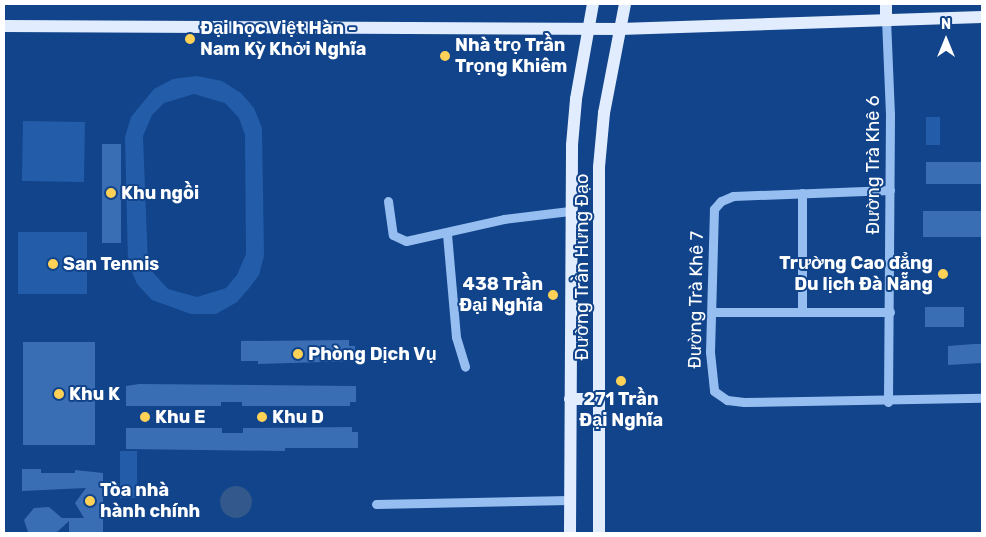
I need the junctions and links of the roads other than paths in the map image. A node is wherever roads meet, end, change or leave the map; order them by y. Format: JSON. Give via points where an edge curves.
{"nodes":[{"id":1,"x":593,"y":4,"type":"edge"},
{"id":2,"x":625,"y":4,"type":"edge"},
{"id":3,"x":886,"y":4,"type":"edge"},
{"id":4,"x":982,"y":17,"type":"edge"},
{"id":5,"x":886,"y":19,"type":"junction"},
{"id":6,"x":4,"y":26,"type":"edge"},
{"id":7,"x":588,"y":28,"type":"junction"},
{"id":8,"x":620,"y":29,"type":"junction"},
{"id":9,"x":890,"y":190,"type":"junction"},
{"id":10,"x":802,"y":193,"type":"junction"},
{"id":11,"x":388,"y":201,"type":"dead end"},
{"id":12,"x":570,"y":211,"type":"junction"},
{"id":13,"x":447,"y":234,"type":"junction"},
{"id":14,"x":802,"y":310,"type":"junction"},
{"id":15,"x":713,"y":312,"type":"junction"},
{"id":16,"x":890,"y":312,"type":"junction"},
{"id":17,"x":465,"y":367,"type":"dead end"},
{"id":18,"x":982,"y":398,"type":"edge"},
{"id":19,"x":570,"y":399,"type":"junction"},
{"id":20,"x":599,"y":399,"type":"junction"},
{"id":21,"x":888,"y":402,"type":"junction"},
{"id":22,"x":569,"y":500,"type":"junction"},
{"id":23,"x":376,"y":504,"type":"dead end"},
{"id":24,"x":570,"y":533,"type":"edge"},
{"id":25,"x":600,"y":533,"type":"edge"}],
"edges":[{"from":1,"to":7,"type":"main road","name":"Đường Trần Hưng Đạo"},
{"from":2,"to":8,"type":"main road","name":"Đường Trần Hưng Đạo"},
{"from":3,"to":5,"type":"main road"},
{"from":4,"to":5,"type":"main road"},
{"from":5,"to":8,"type":"main road"},
{"from":5,"to":9,"type":"street","name":"Đường Trà Khê 6"},
{"from":6,"to":7,"type":"main road"},
{"from":7,"to":8,"type":"main road"},
{"from":7,"to":12,"type":"main road","name":"Đường Trần Hưng Đạo","via":[[576,99]]},
{"from":8,"to":20,"type":"main road","name":"Đường Trần Hưng Đạo","via":[[604,113],[599,167]]},
{"from":9,"to":10,"type":"street","name":"Đường Trà Khê 7"},
{"from":9,"to":16,"type":"street","name":"Đường Trà Khê 6"},
{"from":10,"to":14,"type":"street"},
{"from":10,"to":15,"type":"street","name":"Đường Trà Khê 7","via":[[733,196],[720,201],[714,209]]},
{"from":11,"to":13,"type":"street","via":[[391,230],[396,239],[406,241]]},
{"from":12,"to":13,"type":"street","via":[[504,218]]},
{"from":12,"to":19,"type":"main road","name":"Đường Trần Hưng Đạo"},
{"from":13,"to":17,"type":"street","via":[[456,337]]},
{"from":14,"to":15,"type":"street"},
{"from":14,"to":16,"type":"street"},
{"from":15,"to":21,"type":"street","name":"Đường Trà Khê 7","via":[[710,376],[714,391],[719,396],[744,402]]},
{"from":16,"to":21,"type":"street","name":"Đường Trà Khê 6"},
{"from":18,"to":21,"type":"street","name":"Đường Trà Khê 7"},
{"from":19,"to":20,"type":"main road"},
{"from":19,"to":22,"type":"main road","name":"Đường Trần Hưng Đạo"},
{"from":20,"to":25,"type":"main road","name":"Đường Trần Hưng Đạo"},
{"from":22,"to":23,"type":"street"},
{"from":22,"to":24,"type":"main road","name":"Đường Trần Hưng Đạo"}]}
